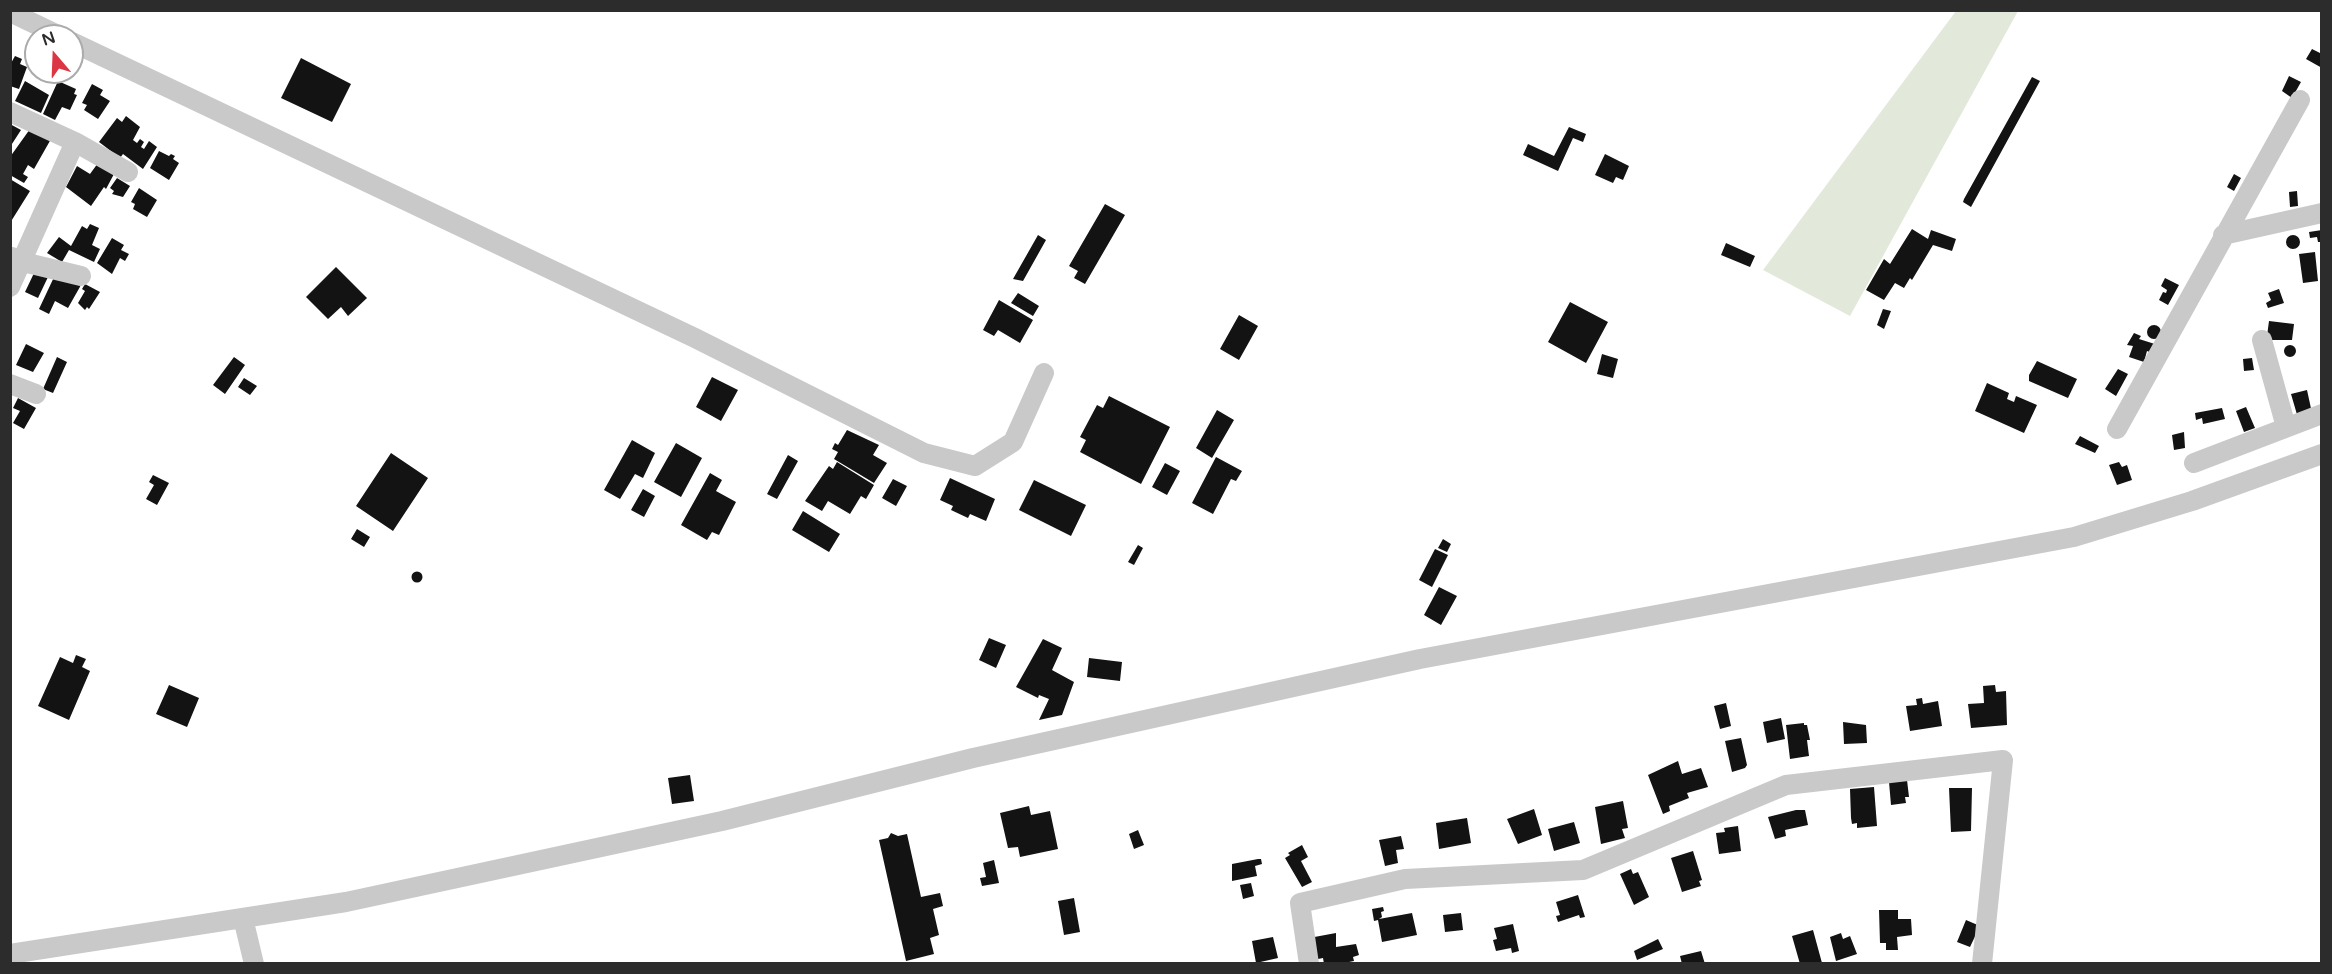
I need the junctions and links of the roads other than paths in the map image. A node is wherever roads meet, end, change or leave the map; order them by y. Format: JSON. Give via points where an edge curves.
{"nodes":[{"id":1,"x":10,"y":12,"type":"edge"},
{"id":2,"x":35,"y":24,"type":"edge"},
{"id":3,"x":84,"y":48,"type":"edge"},
{"id":4,"x":2300,"y":100,"type":"dead end"},
{"id":5,"x":10,"y":112,"type":"edge"},
{"id":6,"x":75,"y":142,"type":"junction"},
{"id":7,"x":129,"y":172,"type":"dead end"},
{"id":8,"x":2322,"y":213,"type":"edge"},
{"id":9,"x":2223,"y":236,"type":"junction"},
{"id":10,"x":17,"y":259,"type":"edge"},
{"id":11,"x":81,"y":276,"type":"dead end"},
{"id":12,"x":10,"y":287,"type":"edge"},
{"id":13,"x":2262,"y":340,"type":"dead end"},
{"id":14,"x":1044,"y":373,"type":"dead end"},
{"id":15,"x":10,"y":384,"type":"edge"},
{"id":16,"x":36,"y":394,"type":"dead end"},
{"id":17,"x":2322,"y":414,"type":"edge"},
{"id":18,"x":2286,"y":428,"type":"junction"},
{"id":19,"x":2117,"y":429,"type":"dead end"},
{"id":20,"x":2322,"y":454,"type":"edge"},
{"id":21,"x":2194,"y":463,"type":"dead end"},
{"id":22,"x":243,"y":918,"type":"junction"},
{"id":23,"x":10,"y":954,"type":"edge"},
{"id":24,"x":254,"y":963,"type":"edge"},
{"id":25,"x":1309,"y":963,"type":"edge"},
{"id":26,"x":1982,"y":963,"type":"edge"}],
"edges":[{"from":1,"to":2,"type":"street"},
{"from":3,"to":14,"type":"street","via":[[684,333],[924,453],[975,466],[1013,442]]},
{"from":4,"to":9,"type":"street"},
{"from":5,"to":6,"type":"street"},
{"from":6,"to":7,"type":"street"},
{"from":6,"to":10,"type":"street"},
{"from":8,"to":9,"type":"street"},
{"from":9,"to":19,"type":"street"},
{"from":10,"to":11,"type":"street"},
{"from":10,"to":12,"type":"street"},
{"from":13,"to":18,"type":"street"},
{"from":15,"to":16,"type":"street"},
{"from":17,"to":18,"type":"street"},
{"from":18,"to":21,"type":"street"},
{"from":20,"to":22,"type":"street","via":[[2192,501],[2074,537],[1420,659],[973,758],[722,821],[346,902]]},
{"from":22,"to":23,"type":"street"},
{"from":22,"to":24,"type":"street"},
{"from":25,"to":26,"type":"street","via":[[1300,903],[1405,879],[1583,870],[1786,785],[2003,760]]}]}
